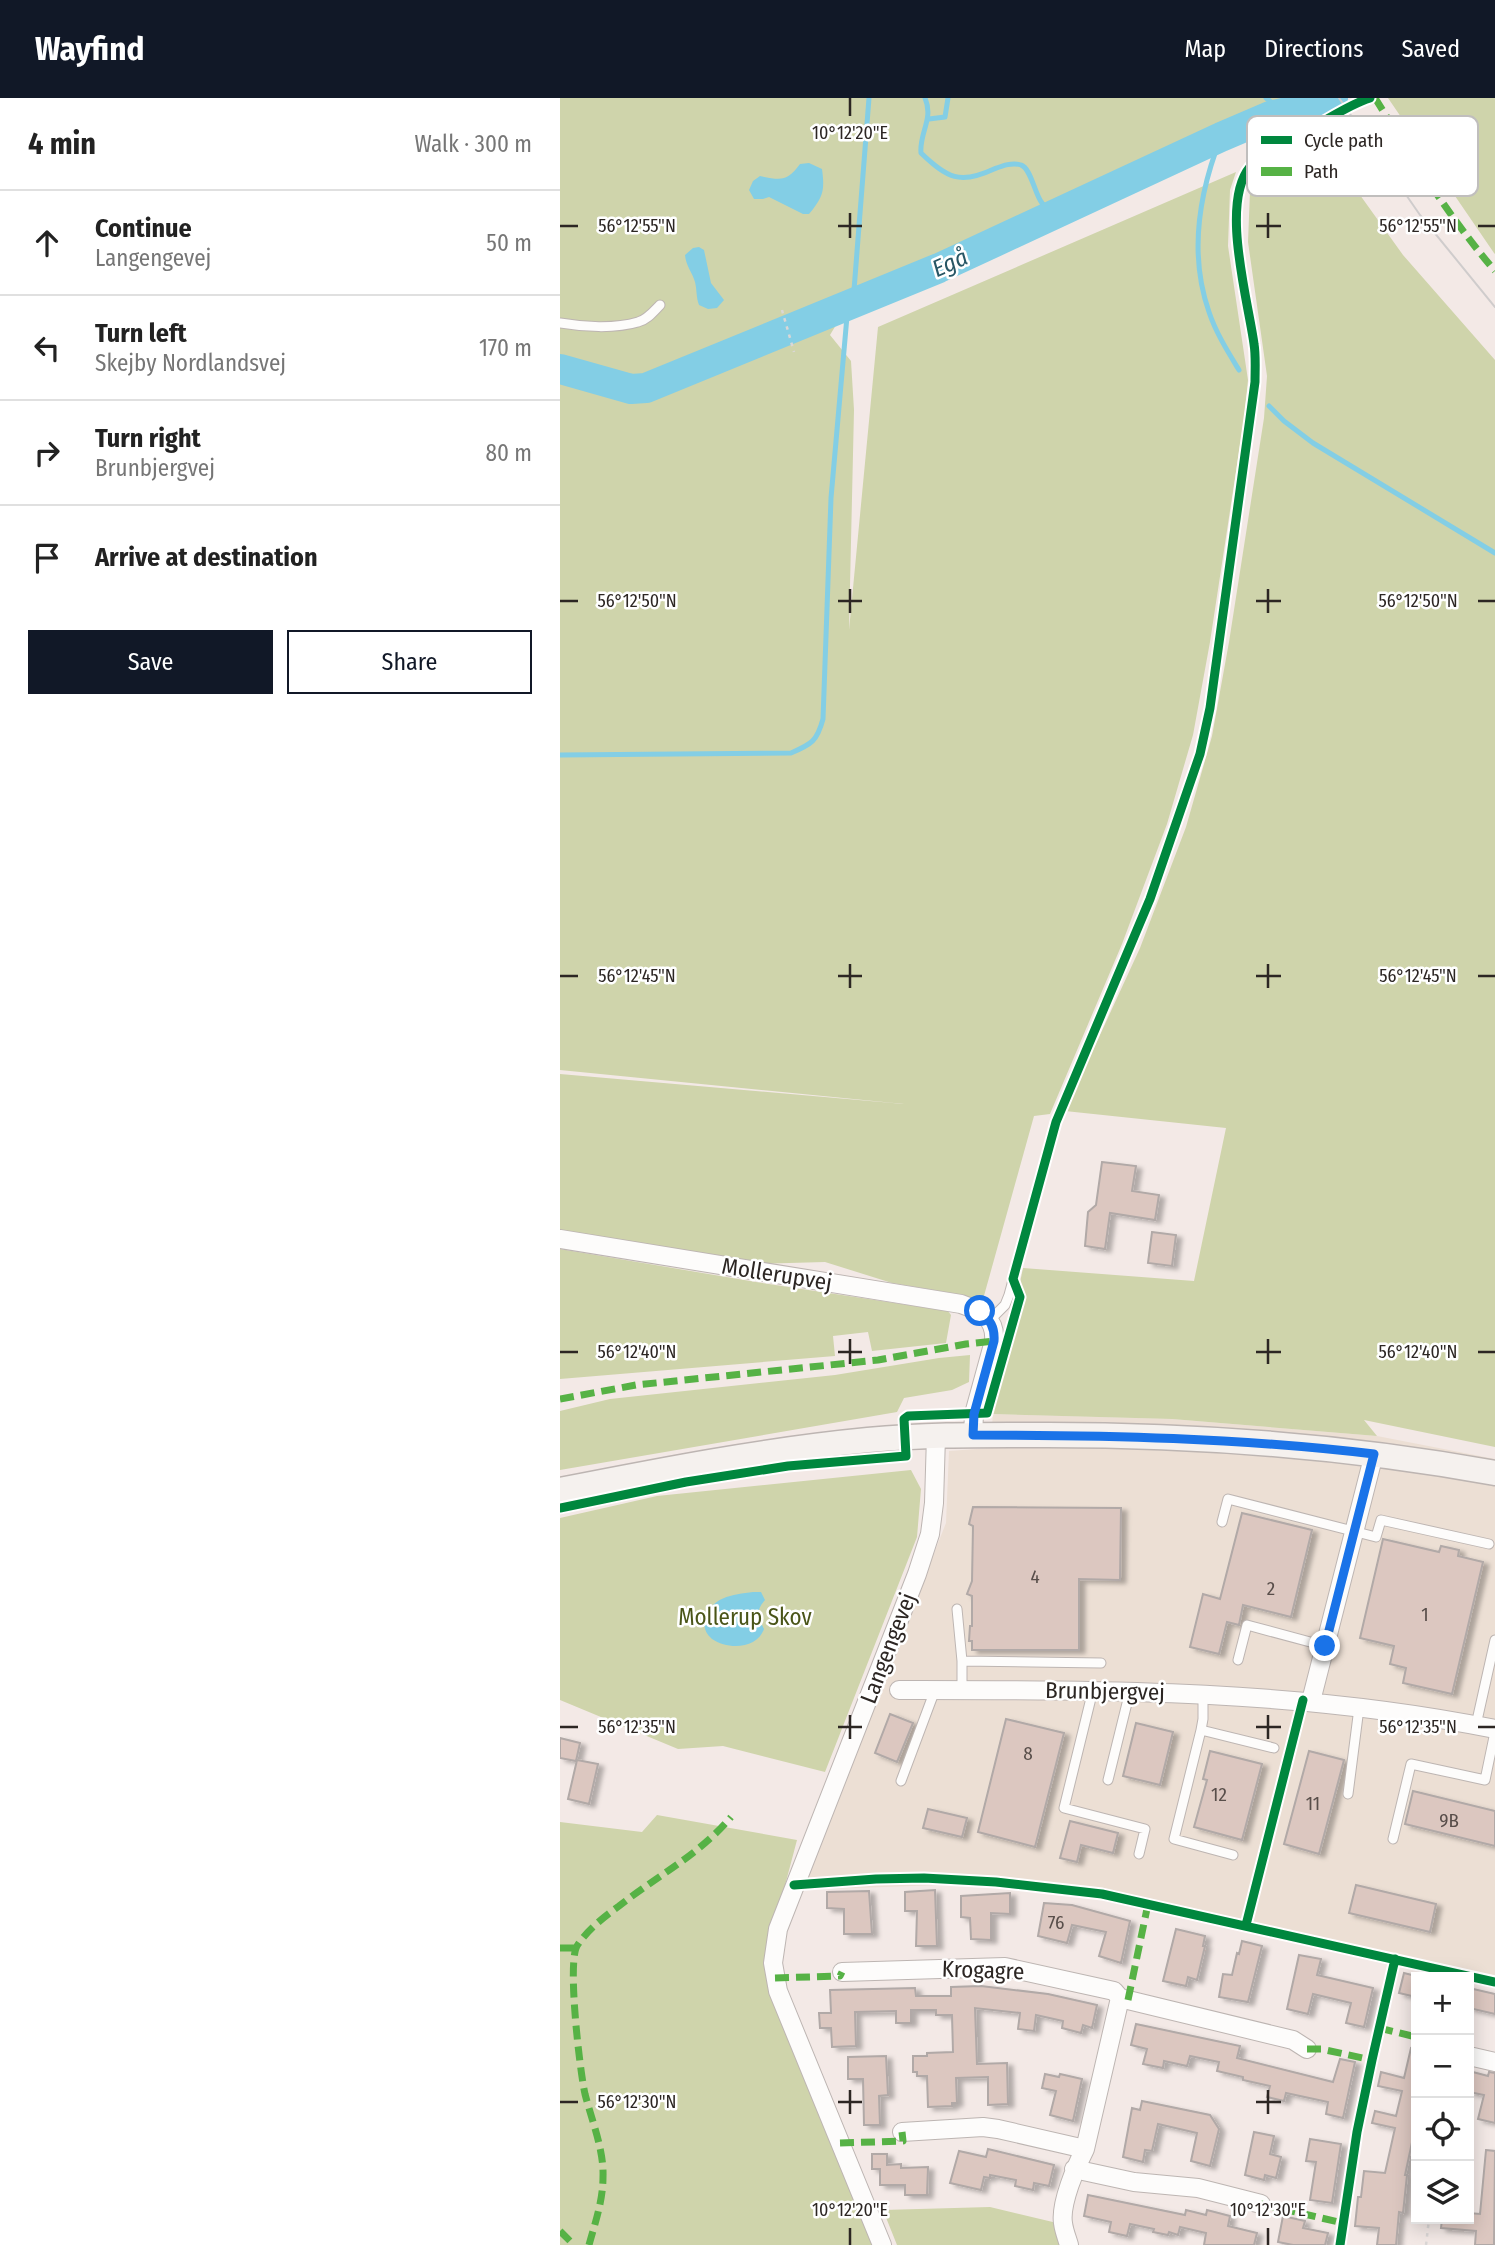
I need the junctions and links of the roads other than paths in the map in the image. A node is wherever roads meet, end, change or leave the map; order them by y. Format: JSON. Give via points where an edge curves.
{"nodes":[{"id":1,"x":660,"y":305,"type":"dead end"},
{"id":2,"x":560,"y":323,"type":"edge"},
{"id":3,"x":1042,"y":1174,"type":"dead end"},
{"id":4,"x":560,"y":1239,"type":"edge"},
{"id":5,"x":990,"y":1320,"type":"junction"},
{"id":6,"x":973,"y":1435,"type":"junction"},
{"id":7,"x":936,"y":1436,"type":"junction"},
{"id":8,"x":1374,"y":1454,"type":"junction"},
{"id":9,"x":1495,"y":1473,"type":"edge"},
{"id":10,"x":560,"y":1490,"type":"edge"},
{"id":11,"x":1222,"y":1522,"type":"dead end"},
{"id":12,"x":1354,"y":1531,"type":"junction"},
{"id":13,"x":1489,"y":1545,"type":"dead end"},
{"id":14,"x":957,"y":1609,"type":"dead end"},
{"id":15,"x":1495,"y":1640,"type":"edge"},
{"id":16,"x":1325,"y":1646,"type":"junction"},
{"id":17,"x":1238,"y":1660,"type":"dead end"},
{"id":18,"x":962,"y":1661,"type":"junction"},
{"id":19,"x":1101,"y":1662,"type":"dead end"},
{"id":20,"x":899,"y":1690,"type":"dead end"},
{"id":21,"x":935,"y":1690,"type":"junction"},
{"id":22,"x":962,"y":1690,"type":"junction"},
{"id":23,"x":1093,"y":1690,"type":"junction"},
{"id":24,"x":1130,"y":1691,"type":"junction"},
{"id":25,"x":1203,"y":1693,"type":"junction"},
{"id":26,"x":1311,"y":1701,"type":"junction"},
{"id":27,"x":1359,"y":1708,"type":"junction"},
{"id":28,"x":1476,"y":1725,"type":"junction"},
{"id":29,"x":1201,"y":1730,"type":"junction"},
{"id":30,"x":1495,"y":1730,"type":"edge"},
{"id":31,"x":1274,"y":1748,"type":"dead end"},
{"id":32,"x":1108,"y":1780,"type":"dead end"},
{"id":33,"x":901,"y":1781,"type":"dead end"},
{"id":34,"x":1490,"y":1781,"type":"edge"},
{"id":35,"x":1348,"y":1794,"type":"dead end"},
{"id":36,"x":1394,"y":1839,"type":"dead end"},
{"id":37,"x":1139,"y":1854,"type":"dead end"},
{"id":38,"x":1233,"y":1855,"type":"dead end"},
{"id":39,"x":842,"y":1972,"type":"dead end"},
{"id":40,"x":1120,"y":1998,"type":"junction"},
{"id":41,"x":1307,"y":2049,"type":"dead end"},
{"id":42,"x":1474,"y":2057,"type":"edge"},
{"id":43,"x":1495,"y":2062,"type":"edge"},
{"id":44,"x":902,"y":2132,"type":"dead end"},
{"id":45,"x":1085,"y":2149,"type":"junction"},
{"id":46,"x":1074,"y":2169,"type":"junction"},
{"id":47,"x":1261,"y":2204,"type":"dead end"},
{"id":48,"x":882,"y":2245,"type":"edge"},
{"id":49,"x":1069,"y":2245,"type":"edge"}],
"edges":[{"from":1,"to":2,"type":"lane","via":[[640,322],[601,326]]},
{"from":3,"to":5,"type":"lane","via":[[1009,1294]]},
{"from":4,"to":5,"type":"street","name":"Mollerupvej","via":[[961,1304]]},
{"from":5,"to":6,"type":"street","via":[[994,1341],[974,1414]]},
{"from":6,"to":7,"type":"street"},
{"from":6,"to":8,"type":"street","via":[[1222,1440]]},
{"from":7,"to":10,"type":"street","via":[[785,1450]]},
{"from":7,"to":48,"type":"street","name":"Langengevej","via":[[930,1534],[794,1885],[778,1930],[773,1963],[778,1991]]},
{"from":8,"to":9,"type":"street"},
{"from":8,"to":12,"type":"street"},
{"from":11,"to":12,"type":"lane","via":[[1228,1499]]},
{"from":12,"to":13,"type":"lane","via":[[1376,1537],[1381,1520]]},
{"from":12,"to":16,"type":"street"},
{"from":14,"to":18,"type":"lane"},
{"from":15,"to":28,"type":"lane"},
{"from":16,"to":17,"type":"lane","via":[[1247,1625]]},
{"from":16,"to":26,"type":"street"},
{"from":18,"to":19,"type":"lane"},
{"from":18,"to":22,"type":"lane"},
{"from":20,"to":21,"type":"street","name":"Brunbjergvej"},
{"from":21,"to":22,"type":"street","name":"Brunbjergvej"},
{"from":21,"to":33,"type":"lane"},
{"from":22,"to":23,"type":"street","name":"Brunbjergvej"},
{"from":23,"to":24,"type":"street","name":"Brunbjergvej"},
{"from":23,"to":37,"type":"lane","via":[[1064,1808],[1145,1829]]},
{"from":24,"to":25,"type":"street","name":"Brunbjergvej"},
{"from":24,"to":32,"type":"lane"},
{"from":25,"to":26,"type":"street","name":"Brunbjergvej"},
{"from":25,"to":29,"type":"lane"},
{"from":26,"to":27,"type":"street","name":"Brunbjergvej"},
{"from":27,"to":28,"type":"street","name":"Brunbjergvej"},
{"from":27,"to":35,"type":"lane"},
{"from":28,"to":30,"type":"street","name":"Brunbjergvej"},
{"from":29,"to":31,"type":"lane"},
{"from":29,"to":38,"type":"lane","via":[[1174,1839]]},
{"from":30,"to":34,"type":"lane"},
{"from":34,"to":36,"type":"lane","via":[[1411,1764]]},
{"from":39,"to":40,"type":"street","name":"Krogagre","via":[[1005,1966],[1114,1991]]},
{"from":40,"to":41,"type":"street","name":"Krogagre","via":[[1293,2040]]},
{"from":40,"to":45,"type":"street"},
{"from":42,"to":43,"type":"street"},
{"from":44,"to":45,"type":"street","via":[[983,2127]]},
{"from":45,"to":46,"type":"street"},
{"from":46,"to":47,"type":"street","via":[[1134,2182],[1198,2188]]},
{"from":46,"to":49,"type":"street","via":[[1062,2221]]}]}
